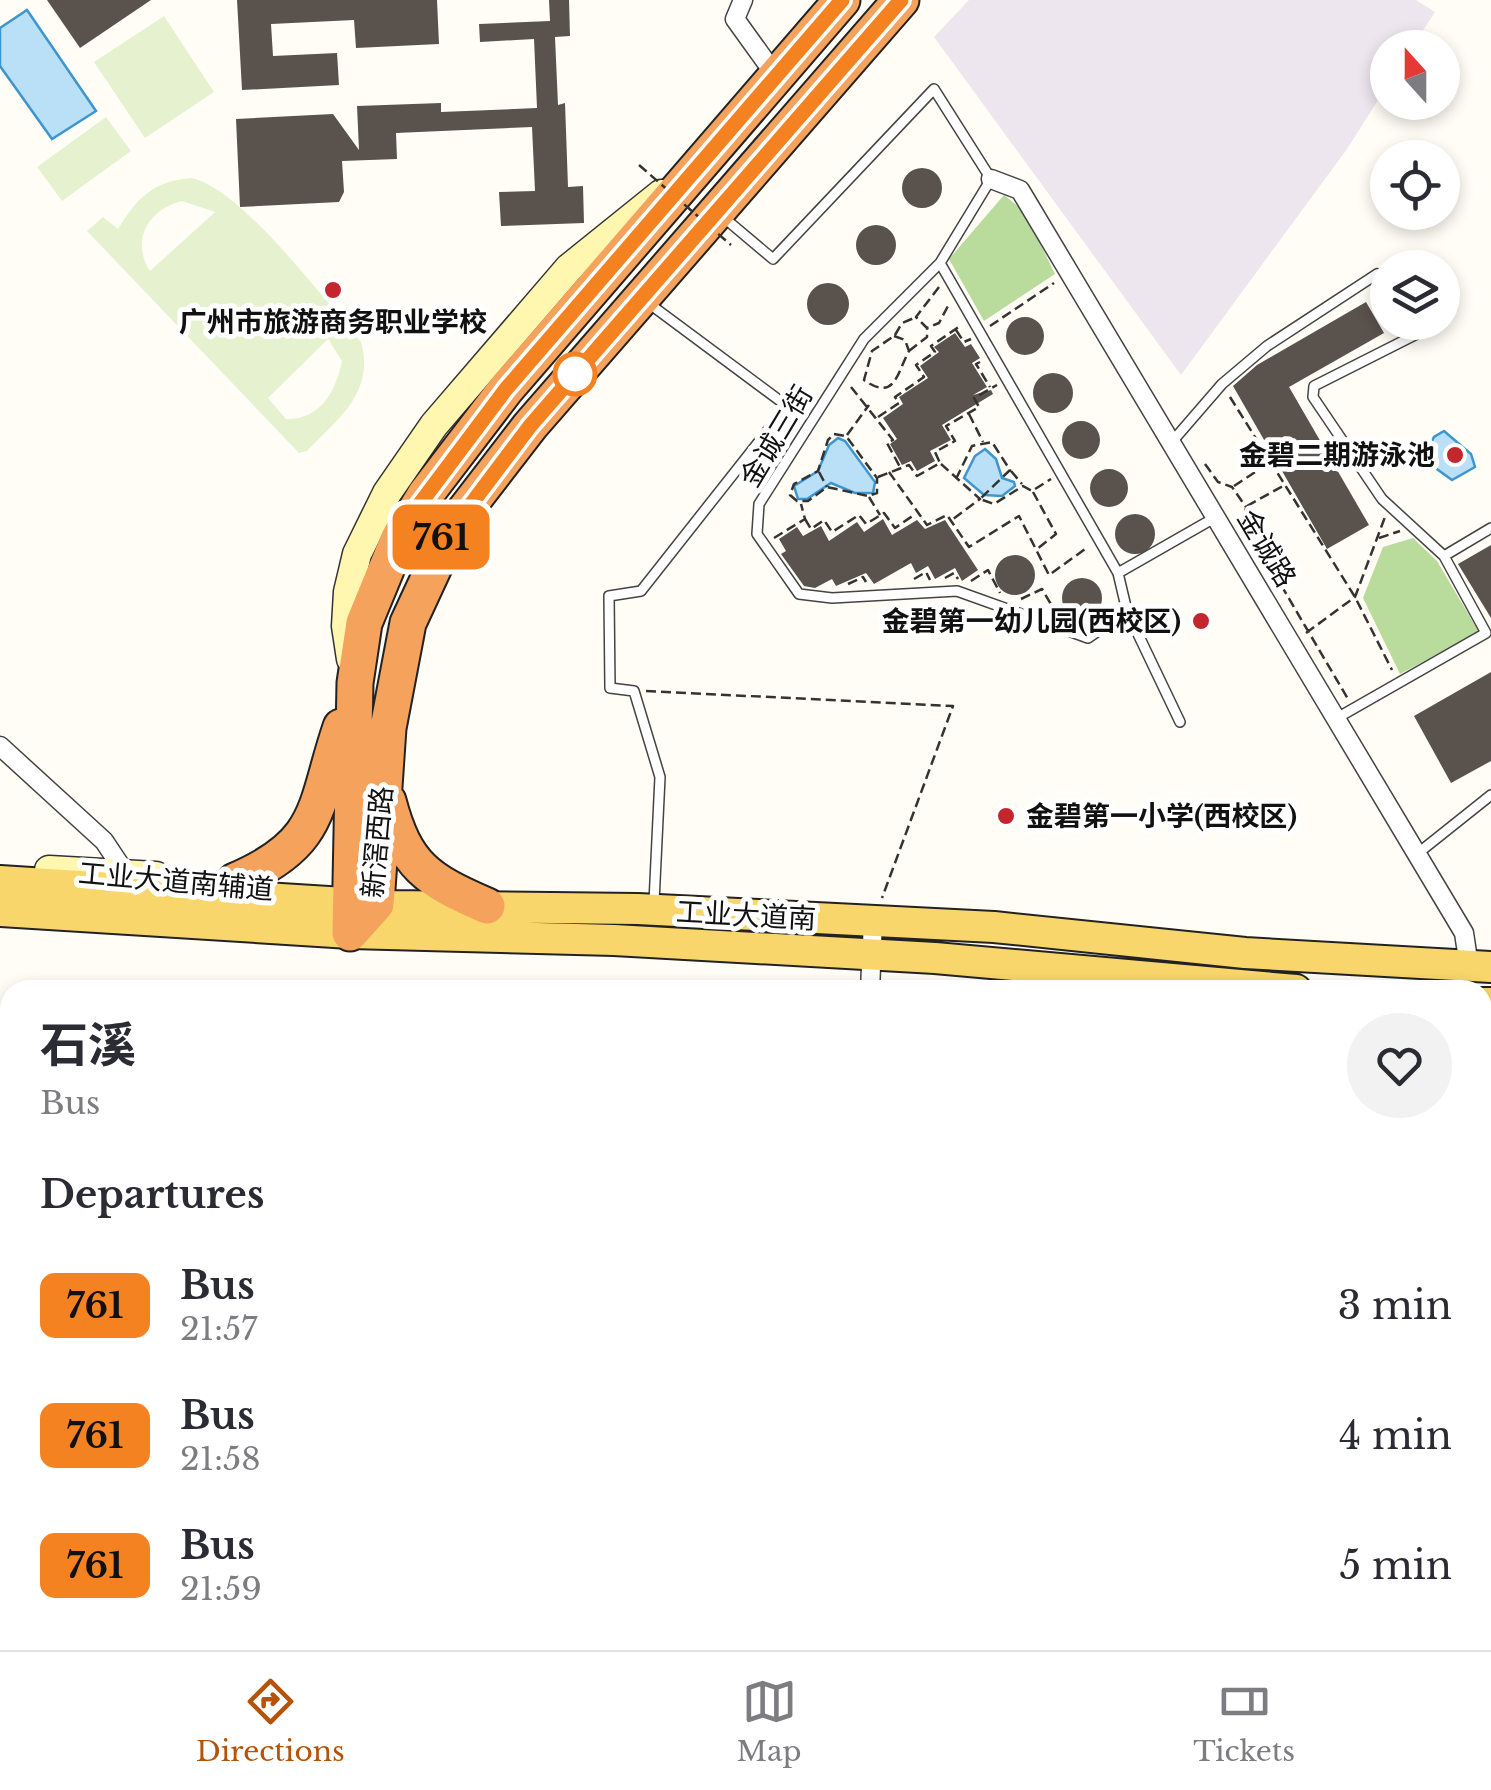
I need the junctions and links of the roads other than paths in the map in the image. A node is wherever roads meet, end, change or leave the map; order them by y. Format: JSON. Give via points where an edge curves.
{"nodes":[{"id":1,"x":743,"y":0,"type":"edge"},
{"id":2,"x":842,"y":0,"type":"edge"},
{"id":3,"x":901,"y":0,"type":"edge"},
{"id":4,"x":776,"y":76,"type":"junction"},
{"id":5,"x":694,"y":169,"type":"junction"},
{"id":6,"x":992,"y":179,"type":"junction"},
{"id":7,"x":716,"y":211,"type":"junction"},
{"id":8,"x":940,"y":263,"type":"junction"},
{"id":9,"x":1370,"y":279,"type":"edge"},
{"id":10,"x":641,"y":297,"type":"junction"},
{"id":11,"x":1404,"y":340,"type":"edge"},
{"id":12,"x":1176,"y":436,"type":"junction"},
{"id":13,"x":410,"y":517,"type":"junction"},
{"id":14,"x":1217,"y":517,"type":"junction"},
{"id":15,"x":1491,"y":528,"type":"edge"},
{"id":16,"x":445,"y":539,"type":"junction"},
{"id":17,"x":1444,"y":556,"type":"junction"},
{"id":18,"x":1118,"y":573,"type":"junction"},
{"id":19,"x":1127,"y":611,"type":"junction"},
{"id":20,"x":355,"y":683,"type":"junction"},
{"id":21,"x":1345,"y":713,"type":"junction"},
{"id":22,"x":1180,"y":722,"type":"dead end"},
{"id":23,"x":0,"y":746,"type":"edge"},
{"id":24,"x":382,"y":781,"type":"junction"},
{"id":25,"x":1491,"y":795,"type":"edge"},
{"id":26,"x":1417,"y":854,"type":"junction"},
{"id":27,"x":0,"y":868,"type":"edge"},
{"id":28,"x":126,"y":874,"type":"junction"},
{"id":29,"x":0,"y":881,"type":"edge"},
{"id":30,"x":234,"y":881,"type":"junction"},
{"id":31,"x":486,"y":906,"type":"junction"},
{"id":32,"x":654,"y":910,"type":"junction"},
{"id":33,"x":0,"y":911,"type":"edge"},
{"id":34,"x":358,"y":913,"type":"junction"},
{"id":35,"x":873,"y":921,"type":"junction"},
{"id":36,"x":872,"y":954,"type":"junction"},
{"id":37,"x":1480,"y":967,"type":"edge"},
{"id":38,"x":871,"y":980,"type":"edge"},
{"id":39,"x":1134,"y":980,"type":"edge"}],
"edges":[{"from":1,"to":4,"type":"street","via":[[735,19]]},
{"from":2,"to":4,"type":"highway","name":"新滘西路"},
{"from":3,"to":7,"type":"highway","name":"新滘西路"},
{"from":4,"to":5,"type":"highway","name":"新滘西路"},
{"from":5,"to":13,"type":"highway","name":"新滘西路","via":[[506,389]]},
{"from":5,"to":20,"type":"main road","via":[[569,268],[434,425],[387,493],[357,554],[348,592]]},
{"from":6,"to":7,"type":"lane","via":[[934,89],[774,259]]},
{"from":6,"to":8,"type":"lane","name":"金诚三街"},
{"from":6,"to":12,"type":"street","name":"金诚路","via":[[1020,190]]},
{"from":7,"to":10,"type":"highway","name":"新滘西路"},
{"from":8,"to":18,"type":"lane"},
{"from":8,"to":19,"type":"lane","name":"金诚三街","via":[[864,339],[759,504],[757,534],[799,594],[958,591],[1088,638]]},
{"from":9,"to":12,"type":"lane","via":[[1267,346]]},
{"from":10,"to":16,"type":"highway","name":"新滘西路","via":[[496,466]]},
{"from":10,"to":32,"type":"lane","via":[[787,406],[641,592],[608,596],[610,688],[634,691],[660,777]]},
{"from":11,"to":17,"type":"lane","via":[[1314,386],[1312,396],[1390,506]]},
{"from":12,"to":14,"type":"street","name":"金诚路"},
{"from":13,"to":16,"type":"main road"},
{"from":13,"to":20,"type":"highway","name":"新滘西路","via":[[364,622]]},
{"from":14,"to":18,"type":"lane"},
{"from":14,"to":21,"type":"street","name":"金诚路","via":[[1291,641]]},
{"from":15,"to":17,"type":"lane"},
{"from":16,"to":24,"type":"highway","name":"新滘西路","via":[[408,623]]},
{"from":17,"to":21,"type":"lane","via":[[1486,633]]},
{"from":18,"to":19,"type":"lane"},
{"from":19,"to":22,"type":"lane"},
{"from":20,"to":30,"type":"highway","via":[[311,822],[280,858]]},
{"from":20,"to":34,"type":"highway","name":"新滘西路"},
{"from":21,"to":26,"type":"street","name":"金诚路"},
{"from":23,"to":28,"type":"street","via":[[104,842]]},
{"from":24,"to":31,"type":"highway","via":[[397,832],[416,865]]},
{"from":24,"to":34,"type":"highway","name":"新滘西路"},
{"from":25,"to":26,"type":"lane"},
{"from":26,"to":37,"type":"street","name":"金诚路"},
{"from":27,"to":28,"type":"main road","name":"工业大道南辅道"},
{"from":28,"to":30,"type":"main road","name":"工业大道南辅道"},
{"from":29,"to":34,"type":"main road","name":"工业大道南"},
{"from":30,"to":34,"type":"main road","name":"工业大道南辅道"},
{"from":31,"to":32,"type":"main road","name":"工业大道南"},
{"from":31,"to":34,"type":"main road","name":"工业大道南"},
{"from":32,"to":35,"type":"main road","name":"工业大道南"},
{"from":33,"to":34,"type":"main road"},
{"from":34,"to":36,"type":"main road"},
{"from":35,"to":36,"type":"street"},
{"from":35,"to":37,"type":"main road","name":"工业大道南"},
{"from":36,"to":38,"type":"street"},
{"from":36,"to":39,"type":"main road"}]}
